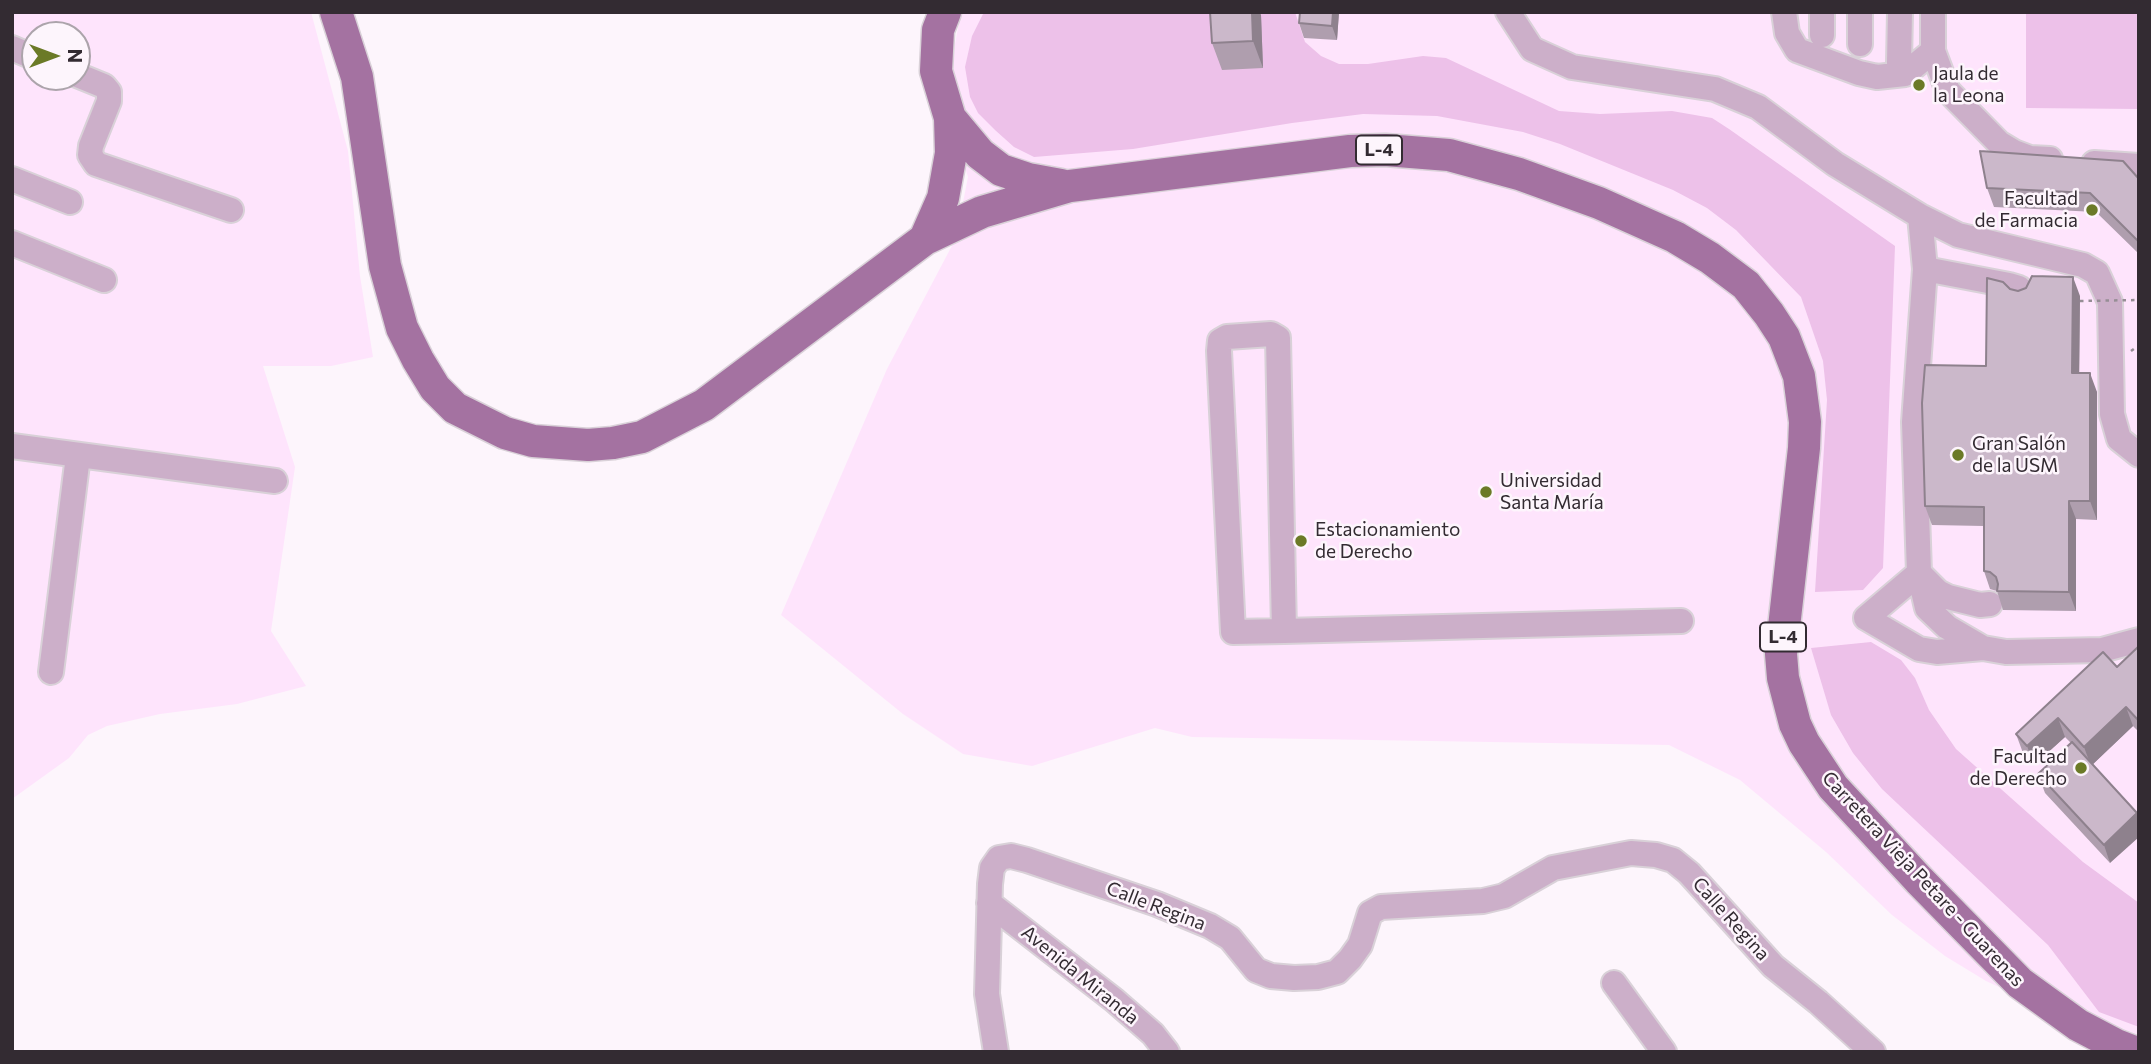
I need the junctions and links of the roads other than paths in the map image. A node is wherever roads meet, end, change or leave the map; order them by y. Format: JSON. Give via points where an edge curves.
{"nodes":[{"id":1,"x":336,"y":12,"type":"edge"},
{"id":2,"x":945,"y":12,"type":"edge"},
{"id":3,"x":1508,"y":12,"type":"edge"},
{"id":4,"x":1784,"y":12,"type":"edge"},
{"id":5,"x":1860,"y":12,"type":"edge"},
{"id":6,"x":1900,"y":12,"type":"edge"},
{"id":7,"x":1933,"y":12,"type":"edge"},
{"id":8,"x":1860,"y":44,"type":"dead end"},
{"id":9,"x":1933,"y":51,"type":"junction"},
{"id":10,"x":1905,"y":74,"type":"junction"},
{"id":11,"x":91,"y":81,"type":"edge"},
{"id":12,"x":950,"y":118,"type":"junction"},
{"id":13,"x":2139,"y":166,"type":"edge"},
{"id":14,"x":12,"y":179,"type":"edge"},
{"id":15,"x":1070,"y":186,"type":"junction"},
{"id":16,"x":69,"y":202,"type":"dead end"},
{"id":17,"x":231,"y":210,"type":"dead end"},
{"id":18,"x":1920,"y":216,"type":"junction"},
{"id":19,"x":925,"y":239,"type":"junction"},
{"id":20,"x":12,"y":243,"type":"edge"},
{"id":21,"x":1925,"y":269,"type":"junction"},
{"id":22,"x":104,"y":280,"type":"dead end"},
{"id":23,"x":2024,"y":295,"type":"edge"},
{"id":24,"x":12,"y":446,"type":"edge"},
{"id":25,"x":2139,"y":455,"type":"edge"},
{"id":26,"x":78,"y":456,"type":"junction"},
{"id":27,"x":275,"y":481,"type":"dead end"},
{"id":28,"x":1919,"y":573,"type":"junction"},
{"id":29,"x":1990,"y":604,"type":"dead end"},
{"id":30,"x":1681,"y":621,"type":"dead end"},
{"id":31,"x":1284,"y":631,"type":"junction"},
{"id":32,"x":2139,"y":640,"type":"edge"},
{"id":33,"x":1983,"y":648,"type":"junction"},
{"id":34,"x":51,"y":672,"type":"dead end"},
{"id":35,"x":989,"y":902,"type":"junction"},
{"id":36,"x":1614,"y":984,"type":"dead end"},
{"id":37,"x":996,"y":1052,"type":"edge"},
{"id":38,"x":1167,"y":1052,"type":"edge"},
{"id":39,"x":1664,"y":1052,"type":"edge"},
{"id":40,"x":1873,"y":1052,"type":"edge"},
{"id":41,"x":2134,"y":1052,"type":"edge"}],
"edges":[{"from":1,"to":19,"type":"main road","via":[[357,77],[385,266],[402,328],[435,388],[455,408],[505,433],[565,445],[642,437],[704,405]]},
{"from":2,"to":12,"type":"main road","number":"L-4","via":[[938,30],[936,71]]},
{"from":3,"to":18,"type":"street","via":[[1532,49],[1572,67],[1715,89],[1758,107],[1835,164]]},
{"from":4,"to":10,"type":"street","via":[[1787,33],[1797,50],[1859,73],[1877,77]]},
{"from":5,"to":8,"type":"street"},
{"from":6,"to":10,"type":"street","via":[[1899,63]]},
{"from":7,"to":9,"type":"street"},
{"from":9,"to":10,"type":"street"},
{"from":9,"to":13,"type":"street","via":[[1948,91],[1999,143],[2014,152],[2030,158]]},
{"from":11,"to":17,"type":"street","via":[[109,92],[91,146],[96,164]]},
{"from":12,"to":15,"type":"main road","number":"L-4","via":[[980,154],[1001,170]]},
{"from":12,"to":19,"type":"main road","via":[[947,178]]},
{"from":14,"to":16,"type":"street"},
{"from":15,"to":19,"type":"main road","via":[[982,212]]},
{"from":15,"to":41,"type":"main road","name":"Carretera Vieja Petare - Guarenas","number":"L-4","via":[[1350,151],[1449,155],[1598,203],[1675,237],[1746,285],[1784,337],[1803,398],[1803,461],[1781,654],[1783,678],[1804,743],[1833,787],[2020,983],[2078,1025]]},
{"from":18,"to":21,"type":"street"},
{"from":18,"to":25,"type":"street","via":[[1958,235],[2070,261],[2097,273],[2110,302],[2112,414],[2119,439]]},
{"from":20,"to":22,"type":"street"},
{"from":21,"to":23,"type":"street","via":[[2009,285]]},
{"from":21,"to":28,"type":"street","via":[[1914,422]]},
{"from":24,"to":26,"type":"street"},
{"from":26,"to":27,"type":"street"},
{"from":26,"to":34,"type":"street"},
{"from":28,"to":29,"type":"street","via":[[1948,597]]},
{"from":28,"to":33,"type":"street","via":[[1927,608],[1947,627]]},
{"from":28,"to":33,"type":"street","via":[[1866,618],[1919,649]]},
{"from":30,"to":31,"type":"street"},
{"from":31,"to":31,"type":"street","via":[[1233,632],[1219,351],[1220,341],[1227,337],[1271,334],[1278,338]]},
{"from":32,"to":33,"type":"street","via":[[2102,650],[2006,652]]},
{"from":35,"to":37,"type":"street","name":"Calle Regina","via":[[987,994]]},
{"from":35,"to":38,"type":"street","name":"Avenida Miranda","via":[[1114,1000]]},
{"from":35,"to":40,"type":"street","name":"Calle Regina","via":[[992,869],[999,858],[1011,856],[1210,926],[1230,938],[1256,970],[1270,976],[1318,977],[1337,972],[1350,959],[1360,945],[1370,913],[1381,906],[1483,901],[1575,863],[1631,853],[1656,855],[1673,860],[1689,873],[1773,965]]},
{"from":36,"to":39,"type":"street"}]}
